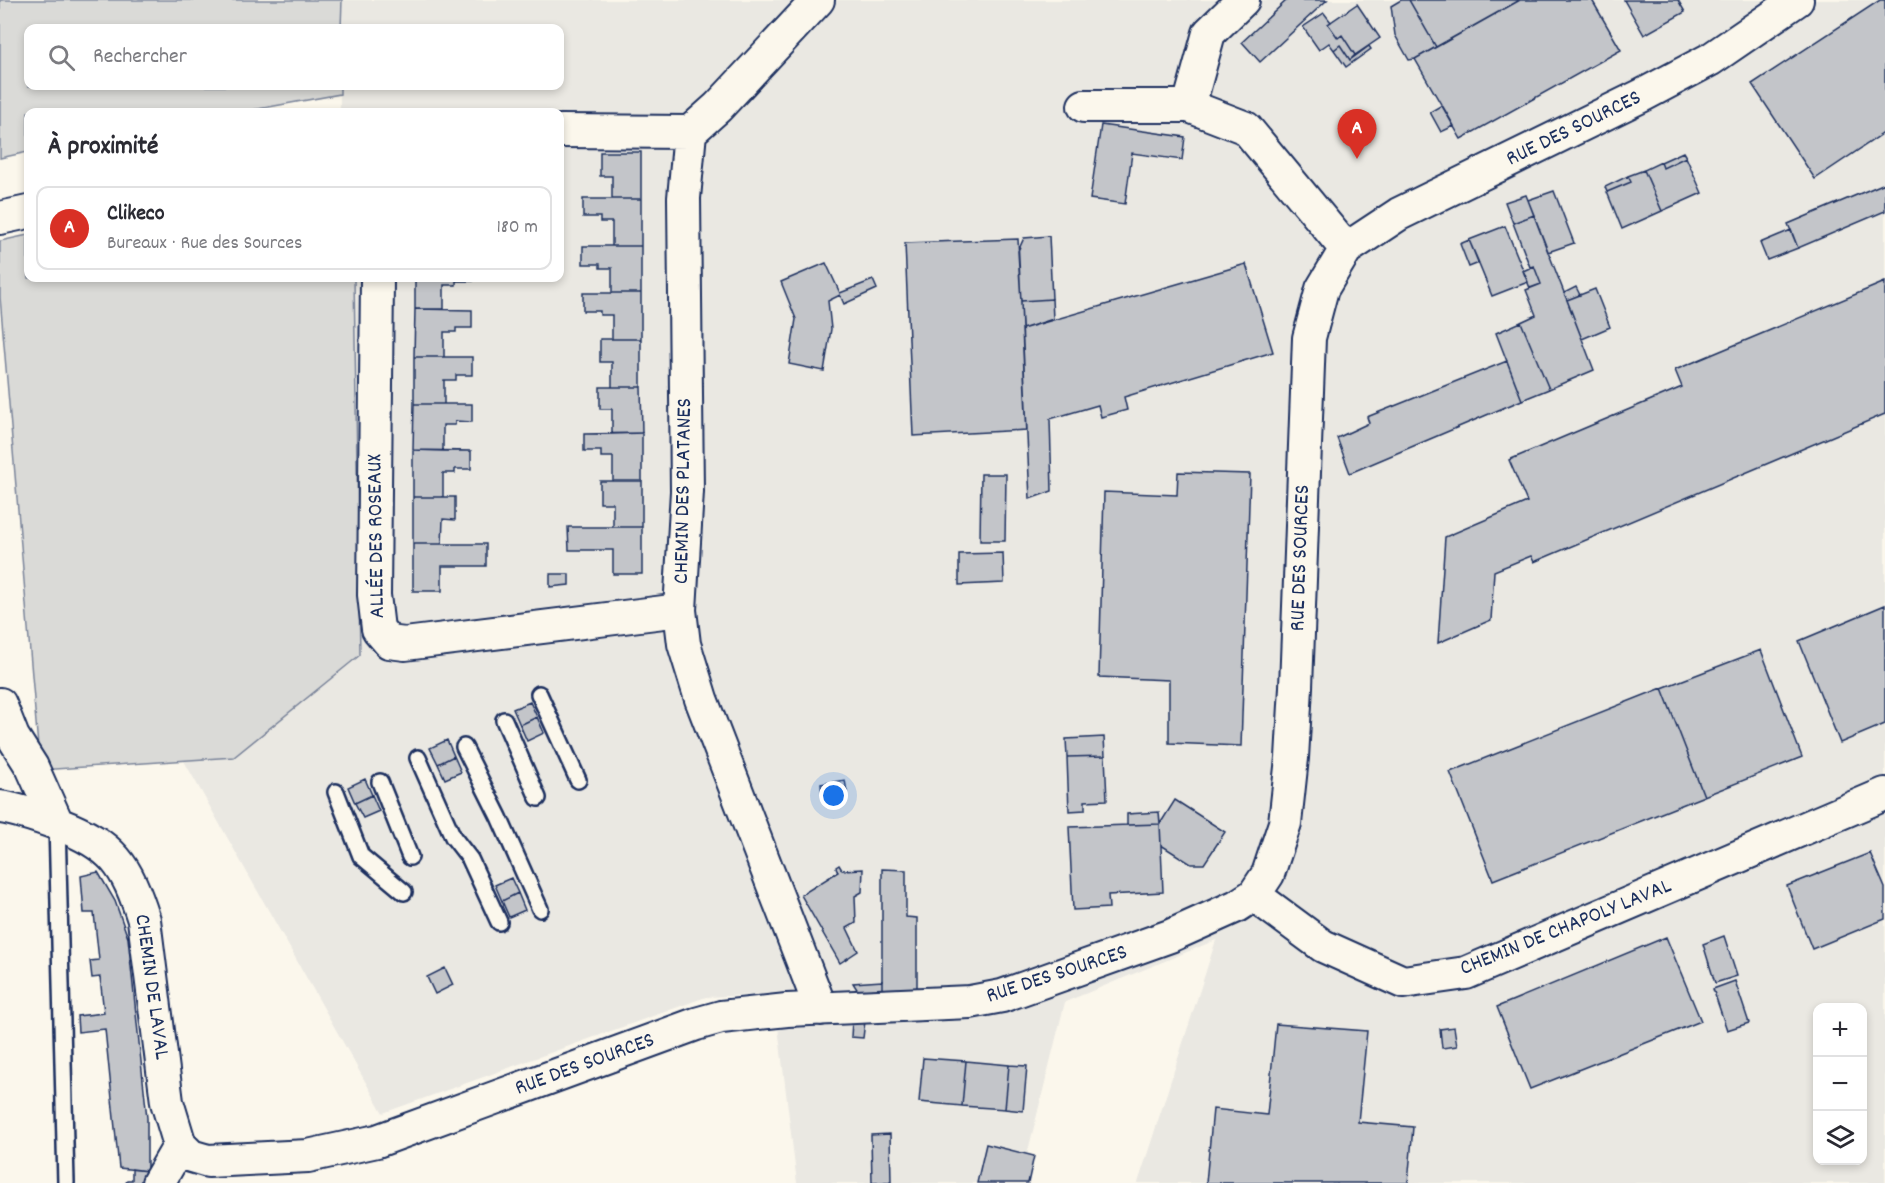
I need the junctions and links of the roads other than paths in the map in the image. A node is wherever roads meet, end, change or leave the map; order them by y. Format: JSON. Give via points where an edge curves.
{"nodes":[{"id":1,"x":818,"y":0,"type":"edge"},
{"id":2,"x":1243,"y":0,"type":"edge"},
{"id":3,"x":1797,"y":0,"type":"edge"},
{"id":4,"x":1084,"y":106,"type":"dead end"},
{"id":5,"x":1189,"y":106,"type":"junction"},
{"id":6,"x":564,"y":131,"type":"edge"},
{"id":7,"x":690,"y":132,"type":"junction"},
{"id":8,"x":24,"y":213,"type":"edge"},
{"id":9,"x":0,"y":218,"type":"edge"},
{"id":10,"x":1346,"y":249,"type":"junction"},
{"id":11,"x":376,"y":282,"type":"edge"},
{"id":12,"x":680,"y":610,"type":"junction"},
{"id":13,"x":539,"y":694,"type":"dead end"},
{"id":14,"x":0,"y":704,"type":"edge"},
{"id":15,"x":504,"y":720,"type":"dead end"},
{"id":16,"x":464,"y":747,"type":"dead end"},
{"id":17,"x":418,"y":758,"type":"dead end"},
{"id":18,"x":578,"y":780,"type":"dead end"},
{"id":19,"x":380,"y":782,"type":"dead end"},
{"id":20,"x":336,"y":792,"type":"dead end"},
{"id":21,"x":1885,"y":794,"type":"edge"},
{"id":22,"x":538,"y":798,"type":"dead end"},
{"id":23,"x":0,"y":807,"type":"edge"},
{"id":24,"x":57,"y":823,"type":"junction"},
{"id":25,"x":410,"y":857,"type":"dead end"},
{"id":26,"x":404,"y":892,"type":"dead end"},
{"id":27,"x":1254,"y":895,"type":"junction"},
{"id":28,"x":540,"y":909,"type":"dead end"},
{"id":29,"x":499,"y":922,"type":"dead end"},
{"id":30,"x":821,"y":1009,"type":"junction"},
{"id":31,"x":180,"y":1145,"type":"junction"},
{"id":32,"x":66,"y":1183,"type":"edge"},
{"id":33,"x":158,"y":1183,"type":"edge"}],
"edges":[{"from":1,"to":7,"type":"street"},
{"from":2,"to":5,"type":"street","via":[[1209,33]]},
{"from":3,"to":10,"type":"street","name":"RUE DES SOURCES","via":[[1712,58],[1399,214]]},
{"from":4,"to":5,"type":"street"},
{"from":5,"to":10,"type":"street","via":[[1246,128]]},
{"from":6,"to":7,"type":"street"},
{"from":7,"to":12,"type":"street","name":"CHEMIN DES PLATANES","via":[[684,198],[687,491]]},
{"from":8,"to":9,"type":"street"},
{"from":10,"to":27,"type":"street","name":"RUE DES SOURCES","via":[[1322,289],[1309,338],[1296,687],[1285,823],[1268,874]]},
{"from":11,"to":12,"type":"street","name":"ALLÉE DES ROSEAUX","via":[[374,595],[378,629],[389,642],[405,644]]},
{"from":12,"to":30,"type":"street","name":"CHEMIN DES PLATANES","via":[[684,644],[701,699]]},
{"from":13,"to":18,"type":"lane"},
{"from":14,"to":24,"type":"street"},
{"from":15,"to":22,"type":"lane"},
{"from":16,"to":28,"type":"lane"},
{"from":17,"to":29,"type":"lane","via":[[453,837],[470,859]]},
{"from":19,"to":25,"type":"lane"},
{"from":20,"to":26,"type":"lane","via":[[362,856]]},
{"from":21,"to":27,"type":"street","name":"CHEMIN DE CHAPOLY LAVAL","via":[[1466,973],[1403,982],[1323,946]]},
{"from":23,"to":24,"type":"street","name":"CHEMIN DE LAVAL"},
{"from":24,"to":31,"type":"street","name":"CHEMIN DE LAVAL","via":[[96,840],[110,852],[135,892],[144,920],[167,1102]]},
{"from":24,"to":32,"type":"lane"},
{"from":27,"to":30,"type":"street","name":"RUE DES SOURCES","via":[[1170,936],[1002,996],[970,1002]]},
{"from":30,"to":31,"type":"street","name":"RUE DES SOURCES","via":[[721,1017],[696,1024],[345,1149],[308,1156],[208,1161],[191,1156]]},
{"from":31,"to":33,"type":"street"}]}
